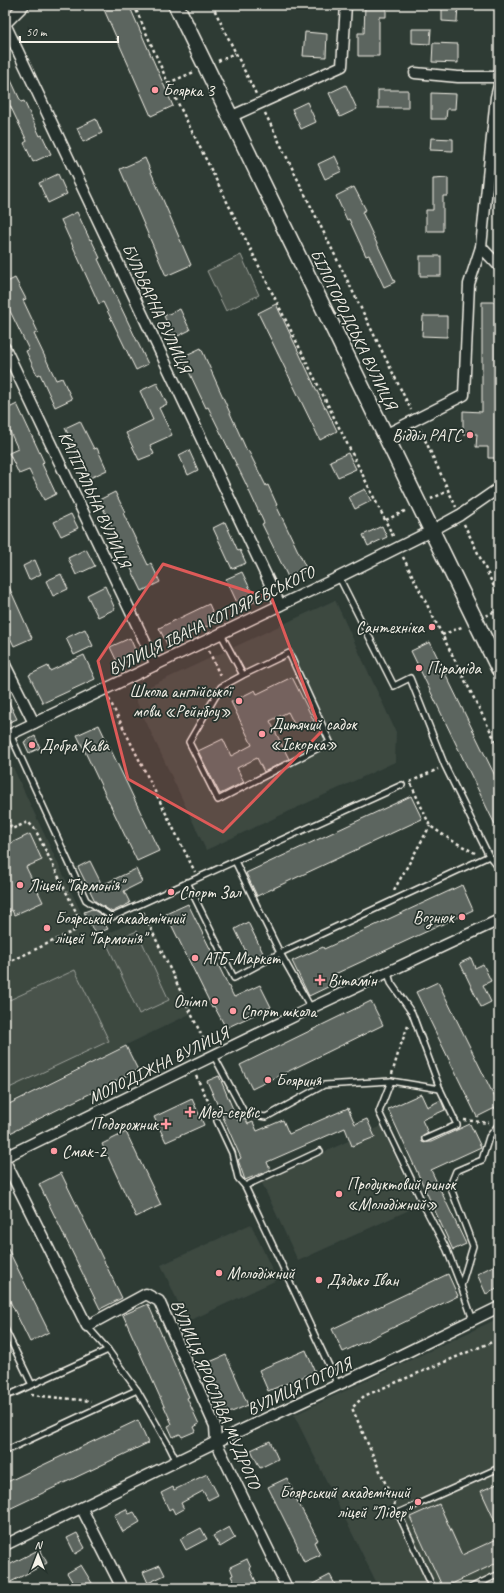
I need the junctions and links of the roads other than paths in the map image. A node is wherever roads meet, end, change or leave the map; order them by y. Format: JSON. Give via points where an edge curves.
{"nodes":[{"id":1,"x":24,"y":5,"type":"edge"},
{"id":2,"x":176,"y":5,"type":"edge"},
{"id":3,"x":346,"y":5,"type":"edge"},
{"id":4,"x":5,"y":24,"type":"edge"},
{"id":5,"x":415,"y":73,"type":"dead end"},
{"id":6,"x":499,"y":77,"type":"edge"},
{"id":7,"x":499,"y":85,"type":"edge"},
{"id":8,"x":230,"y":117,"type":"junction"},
{"id":9,"x":481,"y":247,"type":"junction"},
{"id":10,"x":499,"y":266,"type":"edge"},
{"id":11,"x":5,"y":348,"type":"edge"},
{"id":12,"x":385,"y":435,"type":"junction"},
{"id":13,"x":499,"y":488,"type":"edge"},
{"id":14,"x":431,"y":531,"type":"junction"},
{"id":15,"x":339,"y":577,"type":"junction"},
{"id":16,"x":280,"y":605,"type":"junction"},
{"id":17,"x":221,"y":634,"type":"junction"},
{"id":18,"x":156,"y":664,"type":"junction"},
{"id":19,"x":5,"y":665,"type":"edge"},
{"id":20,"x":499,"y":669,"type":"edge"},
{"id":21,"x":243,"y":675,"type":"junction"},
{"id":22,"x":34,"y":723,"type":"junction"},
{"id":23,"x":8,"y":736,"type":"edge"},
{"id":24,"x":402,"y":785,"type":"road end"},
{"id":25,"x":487,"y":857,"type":"junction"},
{"id":26,"x":235,"y":861,"type":"junction"},
{"id":27,"x":499,"y":868,"type":"edge"},
{"id":28,"x":187,"y":882,"type":"junction"},
{"id":29,"x":499,"y":920,"type":"edge"},
{"id":30,"x":280,"y":953,"type":"junction"},
{"id":31,"x":388,"y":973,"type":"junction"},
{"id":32,"x":311,"y":1008,"type":"junction"},
{"id":33,"x":214,"y":1056,"type":"junction"},
{"id":34,"x":391,"y":1080,"type":"junction"},
{"id":35,"x":440,"y":1089,"type":"junction"},
{"id":36,"x":217,"y":1121,"type":"road end"},
{"id":37,"x":498,"y":1124,"type":"edge"},
{"id":38,"x":424,"y":1139,"type":"dead end"},
{"id":39,"x":320,"y":1151,"type":"dead end"},
{"id":40,"x":5,"y":1157,"type":"edge"},
{"id":41,"x":5,"y":1161,"type":"edge"},
{"id":42,"x":245,"y":1186,"type":"junction"},
{"id":43,"x":461,"y":1286,"type":"junction"},
{"id":44,"x":499,"y":1307,"type":"edge"},
{"id":45,"x":473,"y":1320,"type":"junction"},
{"id":46,"x":86,"y":1326,"type":"junction"},
{"id":47,"x":5,"y":1329,"type":"edge"},
{"id":48,"x":108,"y":1350,"type":"junction"},
{"id":49,"x":32,"y":1385,"type":"junction"},
{"id":50,"x":338,"y":1385,"type":"junction"},
{"id":51,"x":138,"y":1390,"type":"junction"},
{"id":52,"x":5,"y":1396,"type":"edge"},
{"id":53,"x":216,"y":1442,"type":"junction"},
{"id":54,"x":5,"y":1451,"type":"edge"},
{"id":55,"x":177,"y":1462,"type":"junction"},
{"id":56,"x":499,"y":1468,"type":"edge"},
{"id":57,"x":82,"y":1509,"type":"junction"},
{"id":58,"x":5,"y":1545,"type":"edge"},
{"id":59,"x":499,"y":1574,"type":"edge"},
{"id":60,"x":122,"y":1588,"type":"edge"},
{"id":61,"x":287,"y":1588,"type":"edge"},
{"id":62,"x":432,"y":1588,"type":"edge"},
{"id":63,"x":470,"y":1588,"type":"edge"}],
"edges":[{"from":1,"to":4,"type":"street"},
{"from":2,"to":8,"type":"street","name":"БІЛОГОРОДСЬКА ВУЛИЦЯ"},
{"from":3,"to":8,"type":"street","via":[[342,66]]},
{"from":4,"to":16,"type":"street","name":"БУЛЬВАРНА ВУЛИЦЯ"},
{"from":5,"to":6,"type":"street"},
{"from":7,"to":9,"type":"street"},
{"from":8,"to":12,"type":"street","name":"БІЛОГОРОДСЬКА ВУЛИЦЯ"},
{"from":9,"to":10,"type":"street"},
{"from":9,"to":12,"type":"street","via":[[469,284],[464,395]]},
{"from":11,"to":18,"type":"street","name":"КАПІТАЛЬНА ВУЛИЦЯ"},
{"from":12,"to":14,"type":"street","name":"БІЛОГОРОДСЬКА ВУЛИЦЯ"},
{"from":13,"to":14,"type":"street","name":"ВУЛИЦЯ ІВАНА КОТЛЯРЕВСЬКОГО"},
{"from":14,"to":15,"type":"street","name":"ВУЛИЦЯ ІВАНА КОТЛЯРЕВСЬКОГО"},
{"from":14,"to":20,"type":"street","name":"БІЛОГОРОДСЬКА ВУЛИЦЯ","via":[[493,652]]},
{"from":15,"to":16,"type":"street","name":"ВУЛИЦЯ ІВАНА КОТЛЯРЕВСЬКОГО"},
{"from":15,"to":25,"type":"lane","via":[[394,686],[410,678],[445,766]]},
{"from":16,"to":17,"type":"street","name":"ВУЛИЦЯ ІВАНА КОТЛЯРЕВСЬКОГО"},
{"from":17,"to":18,"type":"street","name":"ВУЛИЦЯ ІВАНА КОТЛЯРЕВСЬКОГО"},
{"from":17,"to":21,"type":"lane"},
{"from":18,"to":22,"type":"street","name":"ВУЛИЦЯ ІВАНА КОТЛЯРЕВСЬКОГО"},
{"from":19,"to":22,"type":"street"},
{"from":21,"to":21,"type":"lane","via":[[289,653],[330,742],[218,800],[189,742],[221,687]]},
{"from":22,"to":23,"type":"street","name":"ВУЛИЦЯ ІВАНА КОТЛЯРЕВСЬКОГО"},
{"from":23,"to":28,"type":"lane","via":[[86,900],[112,917]]},
{"from":24,"to":26,"type":"lane"},
{"from":25,"to":27,"type":"lane"},
{"from":25,"to":30,"type":"lane"},
{"from":26,"to":28,"type":"lane"},
{"from":26,"to":30,"type":"lane"},
{"from":28,"to":30,"type":"lane","via":[[234,978]]},
{"from":29,"to":31,"type":"street","name":"МОЛОДІЖНА ВУЛИЦЯ"},
{"from":30,"to":32,"type":"lane"},
{"from":31,"to":32,"type":"street","name":"МОЛОДІЖНА ВУЛИЦЯ"},
{"from":31,"to":35,"type":"lane","via":[[391,983],[412,1013]]},
{"from":32,"to":33,"type":"street","name":"МОЛОДІЖНА ВУЛИЦЯ"},
{"from":33,"to":34,"type":"lane","via":[[245,1114],[266,1117],[324,1085]]},
{"from":33,"to":40,"type":"street","name":"МОЛОДІЖНА ВУЛИЦЯ"},
{"from":34,"to":35,"type":"lane"},
{"from":34,"to":43,"type":"lane","via":[[379,1112],[447,1250]]},
{"from":35,"to":38,"type":"lane","via":[[457,1125]]},
{"from":36,"to":42,"type":"lane","via":[[232,1153],[238,1178]]},
{"from":37,"to":43,"type":"lane","via":[[489,1137],[482,1160],[456,1171],[450,1186],[474,1246]]},
{"from":39,"to":42,"type":"lane"},
{"from":41,"to":46,"type":"street"},
{"from":42,"to":50,"type":"lane"},
{"from":43,"to":45,"type":"lane"},
{"from":44,"to":45,"type":"street","name":"ВУЛИЦЯ ГОГОЛЯ"},
{"from":45,"to":50,"type":"street","name":"ВУЛИЦЯ ГОГОЛЯ"},
{"from":46,"to":48,"type":"lane"},
{"from":46,"to":53,"type":"street","name":"ВУЛИЦЯ ЯРОСЛАВА МУДРОГО","via":[[146,1294],[159,1301],[215,1426]]},
{"from":47,"to":49,"type":"lane"},
{"from":48,"to":49,"type":"lane"},
{"from":48,"to":51,"type":"lane"},
{"from":49,"to":52,"type":"lane"},
{"from":50,"to":53,"type":"street","name":"ВУЛИЦЯ ГОГОЛЯ"},
{"from":51,"to":54,"type":"lane"},
{"from":51,"to":55,"type":"lane"},
{"from":53,"to":55,"type":"street","name":"ВУЛИЦЯ ГОГОЛЯ"},
{"from":53,"to":61,"type":"street","name":"ВУЛИЦЯ ЯРОСЛАВА МУДРОГО"},
{"from":55,"to":57,"type":"street","name":"ВУЛИЦЯ ГОГОЛЯ"},
{"from":56,"to":62,"type":"lane","via":[[398,1513]]},
{"from":57,"to":58,"type":"street","name":"ВУЛИЦЯ ГОГОЛЯ"},
{"from":57,"to":60,"type":"street"},
{"from":59,"to":63,"type":"lane"}]}
